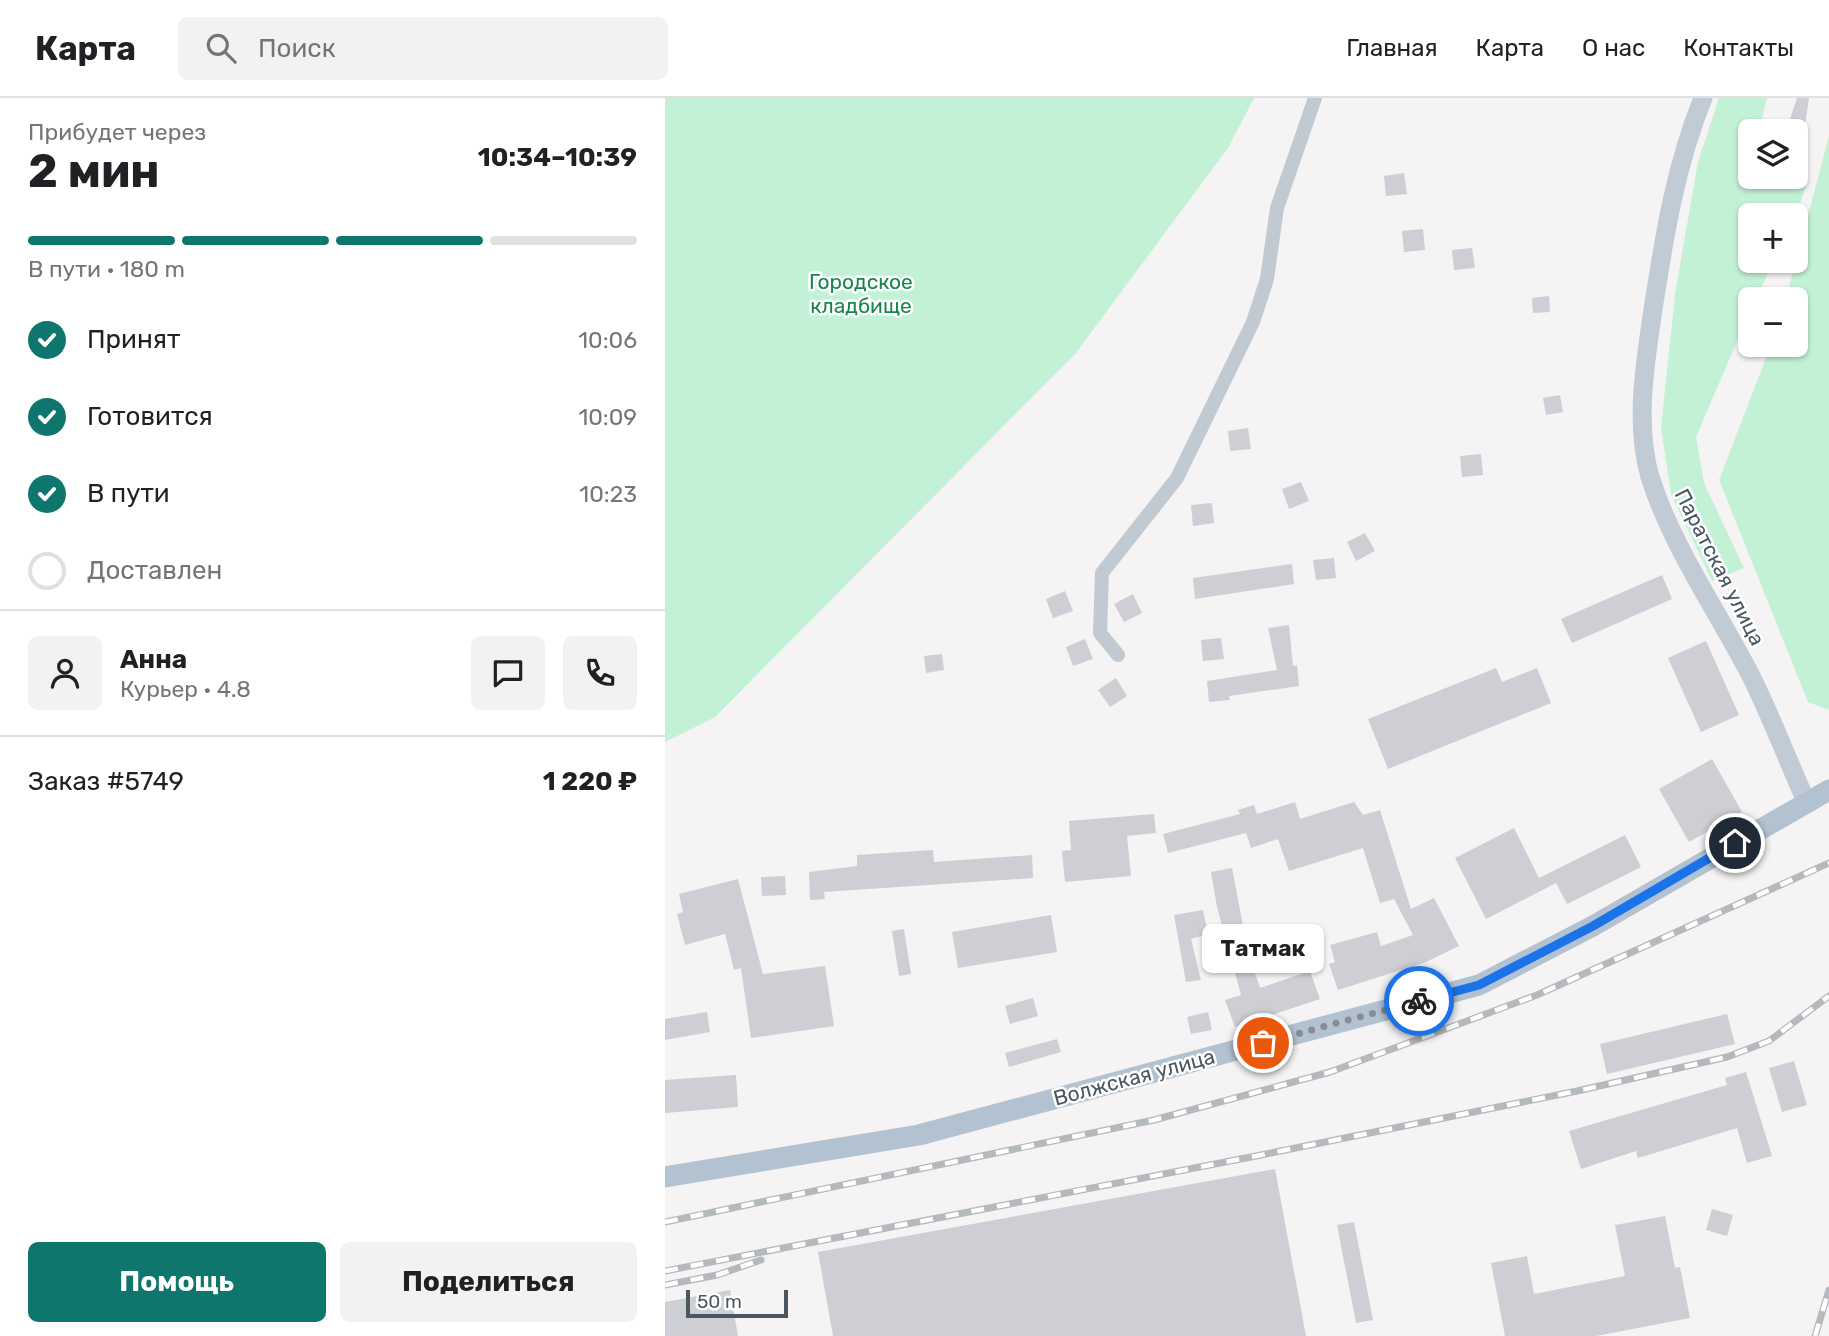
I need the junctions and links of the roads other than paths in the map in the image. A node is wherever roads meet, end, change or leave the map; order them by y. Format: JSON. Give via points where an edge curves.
{"nodes":[{"id":1,"x":1315,"y":98,"type":"edge"},
{"id":2,"x":1703,"y":98,"type":"edge"},
{"id":3,"x":1118,"y":655,"type":"dead end"},
{"id":4,"x":1829,"y":790,"type":"edge"},
{"id":5,"x":1806,"y":801,"type":"junction"},
{"id":6,"x":665,"y":1177,"type":"edge"}],
"edges":[{"from":1,"to":3,"type":"street","via":[[1277,208],[1267,279],[1253,322],[1177,478],[1102,573],[1100,633]]},
{"from":2,"to":5,"type":"main road","name":"Паратская улица","via":[[1670,199],[1648,342],[1643,436],[1663,511],[1753,680]]},
{"from":4,"to":5,"type":"main road","name":"Волжская улица"},
{"from":5,"to":6,"type":"main road","name":"Волжская улица","via":[[1593,926],[1479,985],[919,1135]]}]}
